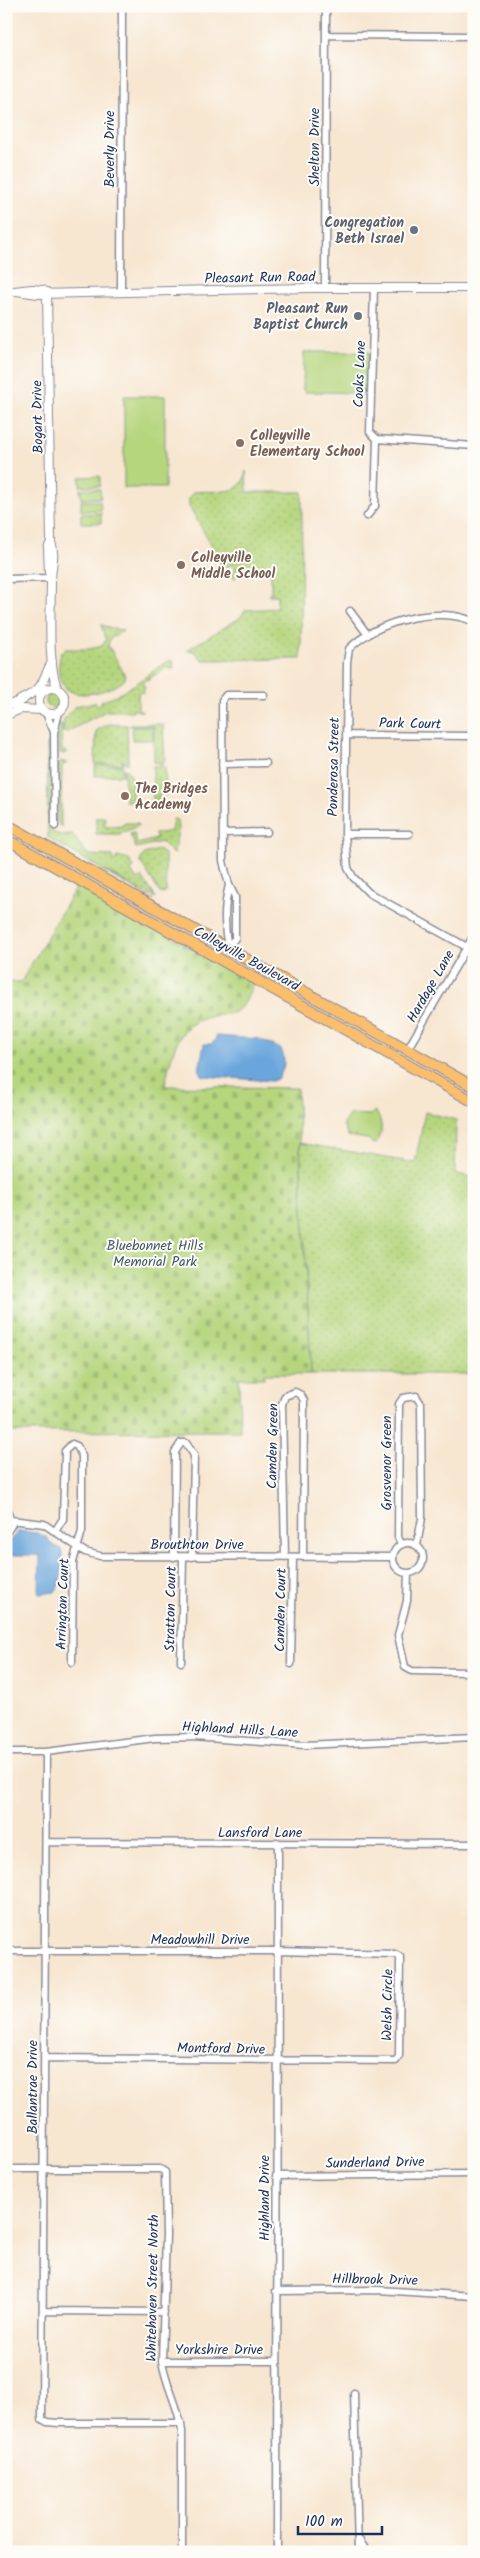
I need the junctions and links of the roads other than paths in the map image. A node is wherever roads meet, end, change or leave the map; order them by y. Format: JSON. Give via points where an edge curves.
{"nodes":[{"id":1,"x":122,"y":6,"type":"edge"},
{"id":2,"x":326,"y":6,"type":"edge"},
{"id":3,"x":326,"y":35,"type":"junction"},
{"id":4,"x":474,"y":36,"type":"edge"},
{"id":5,"x":325,"y":288,"type":"junction"},
{"id":6,"x":374,"y":288,"type":"junction"},
{"id":7,"x":474,"y":288,"type":"edge"},
{"id":8,"x":6,"y":292,"type":"edge"},
{"id":9,"x":48,"y":292,"type":"junction"},
{"id":10,"x":121,"y":292,"type":"junction"},
{"id":11,"x":377,"y":440,"type":"junction"},
{"id":12,"x":474,"y":446,"type":"edge"},
{"id":13,"x":367,"y":516,"type":"dead end"},
{"id":14,"x":51,"y":578,"type":"junction"},
{"id":15,"x":6,"y":579,"type":"edge"},
{"id":16,"x":350,"y":611,"type":"dead end"},
{"id":17,"x":474,"y":622,"type":"edge"},
{"id":18,"x":368,"y":635,"type":"junction"},
{"id":19,"x":52,"y":662,"type":"junction"},
{"id":20,"x":58,"y":689,"type":"junction"},
{"id":21,"x":44,"y":691,"type":"junction"},
{"id":22,"x":264,"y":695,"type":"dead end"},
{"id":23,"x":20,"y":700,"type":"junction"},
{"id":24,"x":6,"y":706,"type":"edge"},
{"id":25,"x":44,"y":711,"type":"junction"},
{"id":26,"x":59,"y":712,"type":"junction"},
{"id":27,"x":6,"y":714,"type":"edge"},
{"id":28,"x":54,"y":733,"type":"junction"},
{"id":29,"x":346,"y":735,"type":"junction"},
{"id":30,"x":474,"y":736,"type":"edge"},
{"id":31,"x":266,"y":763,"type":"dead end"},
{"id":32,"x":222,"y":764,"type":"junction"},
{"id":33,"x":6,"y":824,"type":"edge"},
{"id":34,"x":55,"y":826,"type":"dead end"},
{"id":35,"x":266,"y":832,"type":"dead end"},
{"id":36,"x":223,"y":833,"type":"junction"},
{"id":37,"x":345,"y":834,"type":"junction"},
{"id":38,"x":409,"y":834,"type":"dead end"},
{"id":39,"x":6,"y":839,"type":"edge"},
{"id":40,"x":229,"y":885,"type":"junction"},
{"id":41,"x":235,"y":913,"type":"junction"},
{"id":42,"x":226,"y":914,"type":"junction"},
{"id":43,"x":474,"y":935,"type":"edge"},
{"id":44,"x":467,"y":947,"type":"junction"},
{"id":45,"x":228,"y":948,"type":"junction"},
{"id":46,"x":474,"y":951,"type":"edge"},
{"id":47,"x":222,"y":960,"type":"junction"},
{"id":48,"x":407,"y":1050,"type":"junction"},
{"id":49,"x":474,"y":1087,"type":"edge"},
{"id":50,"x":474,"y":1102,"type":"edge"},
{"id":51,"x":6,"y":1508,"type":"edge"},
{"id":52,"x":11,"y":1520,"type":"junction"},
{"id":53,"x":56,"y":1531,"type":"junction"},
{"id":54,"x":6,"y":1533,"type":"edge"},
{"id":55,"x":401,"y":1544,"type":"junction"},
{"id":56,"x":417,"y":1545,"type":"junction"},
{"id":57,"x":78,"y":1547,"type":"junction"},
{"id":58,"x":174,"y":1557,"type":"junction"},
{"id":59,"x":183,"y":1557,"type":"junction"},
{"id":60,"x":192,"y":1557,"type":"junction"},
{"id":61,"x":284,"y":1557,"type":"junction"},
{"id":62,"x":293,"y":1557,"type":"junction"},
{"id":63,"x":303,"y":1557,"type":"junction"},
{"id":64,"x":393,"y":1557,"type":"junction"},
{"id":65,"x":408,"y":1573,"type":"junction"},
{"id":66,"x":72,"y":1662,"type":"dead end"},
{"id":67,"x":182,"y":1662,"type":"dead end"},
{"id":68,"x":291,"y":1664,"type":"dead end"},
{"id":69,"x":474,"y":1669,"type":"edge"},
{"id":70,"x":474,"y":1737,"type":"edge"},
{"id":71,"x":6,"y":1752,"type":"edge"},
{"id":72,"x":46,"y":1752,"type":"junction"},
{"id":73,"x":47,"y":1842,"type":"junction"},
{"id":74,"x":278,"y":1844,"type":"junction"},
{"id":75,"x":474,"y":1844,"type":"edge"},
{"id":76,"x":6,"y":1951,"type":"edge"},
{"id":77,"x":45,"y":1951,"type":"junction"},
{"id":78,"x":277,"y":1951,"type":"junction"},
{"id":79,"x":394,"y":1954,"type":"joint"},
{"id":80,"x":45,"y":2058,"type":"junction"},
{"id":81,"x":276,"y":2061,"type":"junction"},
{"id":82,"x":396,"y":2061,"type":"joint"},
{"id":83,"x":6,"y":2169,"type":"edge"},
{"id":84,"x":45,"y":2169,"type":"junction"},
{"id":85,"x":474,"y":2174,"type":"edge"},
{"id":86,"x":276,"y":2176,"type":"junction"},
{"id":87,"x":276,"y":2291,"type":"junction"},
{"id":88,"x":474,"y":2296,"type":"edge"},
{"id":89,"x":44,"y":2311,"type":"junction"},
{"id":90,"x":164,"y":2312,"type":"junction"},
{"id":91,"x":162,"y":2361,"type":"junction"},
{"id":92,"x":276,"y":2361,"type":"junction"},
{"id":93,"x":354,"y":2393,"type":"dead end"},
{"id":94,"x":181,"y":2423,"type":"junction"},
{"id":95,"x":360,"y":2541,"type":"junction"},
{"id":96,"x":182,"y":2552,"type":"edge"},
{"id":97,"x":277,"y":2552,"type":"edge"},
{"id":98,"x":358,"y":2552,"type":"edge"},
{"id":99,"x":367,"y":2552,"type":"edge"}],
"edges":[{"from":1,"to":10,"type":"street","name":"Beverly Drive"},
{"from":2,"to":3,"type":"street","name":"Shelton Drive"},
{"from":3,"to":4,"type":"street"},
{"from":3,"to":5,"type":"street","name":"Shelton Drive"},
{"from":5,"to":6,"type":"street","name":"Pleasant Run Road"},
{"from":5,"to":10,"type":"street","name":"Pleasant Run Road"},
{"from":6,"to":7,"type":"street","name":"Pleasant Run Road"},
{"from":6,"to":11,"type":"street","name":"Cooks Lane","via":[[370,432]]},
{"from":8,"to":9,"type":"street","name":"Pleasant Run Road"},
{"from":9,"to":10,"type":"street","name":"Pleasant Run Road"},
{"from":9,"to":14,"type":"street","name":"Bogart Drive","via":[[51,542],[48,558]]},
{"from":11,"to":12,"type":"street"},
{"from":11,"to":13,"type":"street","name":"Cooks Lane","via":[[375,506]]},
{"from":14,"to":15,"type":"street"},
{"from":14,"to":19,"type":"street","name":"Bogart Drive"},
{"from":16,"to":18,"type":"street"},
{"from":17,"to":18,"type":"street","name":"Ponderosa Street","via":[[445,614],[427,616],[388,625]]},
{"from":18,"to":29,"type":"street","name":"Ponderosa Street","via":[[348,652]]},
{"from":19,"to":20,"type":"street","name":"Bogart Drive"},
{"from":19,"to":21,"type":"street","name":"Bogart Drive"},
{"from":19,"to":23,"type":"street","via":[[38,690]]},
{"from":20,"to":21,"type":"street"},
{"from":20,"to":26,"type":"street","via":[[66,702]]},
{"from":21,"to":23,"type":"street","via":[[35,698]]},
{"from":21,"to":25,"type":"street","via":[[39,700]]},
{"from":22,"to":32,"type":"street","via":[[226,695],[222,700]]},
{"from":23,"to":24,"type":"street"},
{"from":25,"to":26,"type":"street"},
{"from":25,"to":27,"type":"street","via":[[21,709]]},
{"from":25,"to":28,"type":"street"},
{"from":26,"to":28,"type":"street"},
{"from":28,"to":34,"type":"street"},
{"from":29,"to":30,"type":"street","name":"Park Court"},
{"from":29,"to":37,"type":"street","name":"Ponderosa Street"},
{"from":31,"to":32,"type":"street"},
{"from":32,"to":36,"type":"street"},
{"from":33,"to":45,"type":"main road","name":"Colleyville Boulevard"},
{"from":35,"to":36,"type":"street"},
{"from":36,"to":40,"type":"street","via":[[223,861]]},
{"from":37,"to":38,"type":"street"},
{"from":37,"to":44,"type":"street","name":"Ponderosa Street","via":[[348,868],[361,886]]},
{"from":39,"to":47,"type":"main road","name":"Colleyville Boulevard"},
{"from":40,"to":41,"type":"street","via":[[235,897]]},
{"from":40,"to":42,"type":"street"},
{"from":41,"to":42,"type":"street"},
{"from":41,"to":45,"type":"street","via":[[235,938]]},
{"from":42,"to":45,"type":"street"},
{"from":43,"to":44,"type":"street","name":"Hardage Lane"},
{"from":44,"to":46,"type":"street","name":"Ponderosa Street"},
{"from":44,"to":48,"type":"street","name":"Hardage Lane"},
{"from":45,"to":47,"type":"main road"},
{"from":45,"to":48,"type":"main road","name":"Colleyville Boulevard"},
{"from":47,"to":50,"type":"main road","name":"Colleyville Boulevard"},
{"from":48,"to":49,"type":"main road","name":"Colleyville Boulevard"},
{"from":51,"to":52,"type":"street"},
{"from":52,"to":53,"type":"street","name":"Brouthton Drive","via":[[38,1522]]},
{"from":52,"to":54,"type":"street","via":[[10,1530]]},
{"from":53,"to":57,"type":"street","name":"Brouthton Drive"},
{"from":53,"to":57,"type":"street","name":"Arrington Court","via":[[62,1519],[65,1451],[72,1444],[77,1446],[82,1456],[82,1531]]},
{"from":55,"to":56,"type":"street"},
{"from":55,"to":56,"type":"street","name":"Grosvenor Green","via":[[398,1537],[399,1404],[403,1398],[416,1396],[421,1404],[422,1518]]},
{"from":55,"to":64,"type":"street"},
{"from":56,"to":65,"type":"street","via":[[422,1550],[423,1562],[417,1571]]},
{"from":57,"to":58,"type":"street","name":"Brouthton Drive","via":[[100,1556]]},
{"from":57,"to":66,"type":"street","name":"Arrington Court","via":[[73,1562]]},
{"from":58,"to":59,"type":"street","name":"Brouthton Drive"},
{"from":58,"to":60,"type":"street","via":[[175,1452],[181,1443],[186,1443],[194,1455]]},
{"from":59,"to":60,"type":"street","name":"Brouthton Drive"},
{"from":59,"to":67,"type":"street","name":"Stratton Court"},
{"from":60,"to":61,"type":"street","name":"Brouthton Drive"},
{"from":61,"to":62,"type":"street","name":"Brouthton Drive"},
{"from":61,"to":63,"type":"street","name":"Camden Green","via":[[282,1404],[285,1396],[295,1392],[304,1400]]},
{"from":62,"to":63,"type":"street","name":"Brouthton Drive"},
{"from":62,"to":68,"type":"street","name":"Camden Court"},
{"from":63,"to":64,"type":"street","name":"Brouthton Drive"},
{"from":64,"to":65,"type":"street","via":[[396,1568]]},
{"from":65,"to":69,"type":"street","via":[[407,1600],[398,1635],[405,1667],[412,1671],[470,1672]]},
{"from":70,"to":72,"type":"street","name":"Highland Hills Lane","via":[[305,1745],[192,1737],[155,1738]]},
{"from":71,"to":72,"type":"street","name":"Highland Hills Lane"},
{"from":72,"to":73,"type":"street","name":"Ballantrae Drive"},
{"from":73,"to":74,"type":"street","name":"Lansford Lane"},
{"from":73,"to":77,"type":"street","name":"Ballantrae Drive"},
{"from":74,"to":75,"type":"street","name":"Lansford Lane"},
{"from":74,"to":78,"type":"street","name":"Highland Drive"},
{"from":76,"to":77,"type":"street","name":"Meadowhill Drive"},
{"from":77,"to":78,"type":"street","name":"Meadowhill Drive"},
{"from":77,"to":80,"type":"street","name":"Ballantrae Drive"},
{"from":78,"to":79,"type":"street","name":"Meadowhill Drive"},
{"from":78,"to":81,"type":"street","name":"Highland Drive"},
{"from":79,"to":82,"type":"street","name":"Welsh Circle","via":[[400,1957],[401,1969],[399,2056]]},
{"from":80,"to":81,"type":"street","name":"Montford Drive"},
{"from":80,"to":84,"type":"street","name":"Ballantrae Drive"},
{"from":81,"to":82,"type":"street","name":"Montford Drive"},
{"from":81,"to":86,"type":"street","name":"Highland Drive"},
{"from":83,"to":84,"type":"street"},
{"from":84,"to":89,"type":"street","name":"Ballantrae Drive"},
{"from":84,"to":90,"type":"street","name":"Whitehaven Street North","via":[[160,2169],[165,2172]]},
{"from":85,"to":86,"type":"street","name":"Sunderland Drive"},
{"from":86,"to":87,"type":"street","name":"Highland Drive"},
{"from":87,"to":88,"type":"street","name":"Hillbrook Drive","via":[[378,2290]]},
{"from":87,"to":92,"type":"street","name":"Highland Drive"},
{"from":89,"to":90,"type":"street"},
{"from":89,"to":94,"type":"street","name":"Ballantrae Drive","via":[[42,2413],[45,2421]]},
{"from":90,"to":91,"type":"street","name":"Whitehaven Street North"},
{"from":91,"to":92,"type":"street","name":"Yorkshire Drive"},
{"from":91,"to":94,"type":"street","name":"Whitehaven Street North","via":[[165,2380]]},
{"from":92,"to":97,"type":"street","name":"Highland Drive"},
{"from":93,"to":95,"type":"street"},
{"from":94,"to":96,"type":"street","name":"Whitehaven Street North"},
{"from":95,"to":98,"type":"street"},
{"from":95,"to":99,"type":"street"}]}
